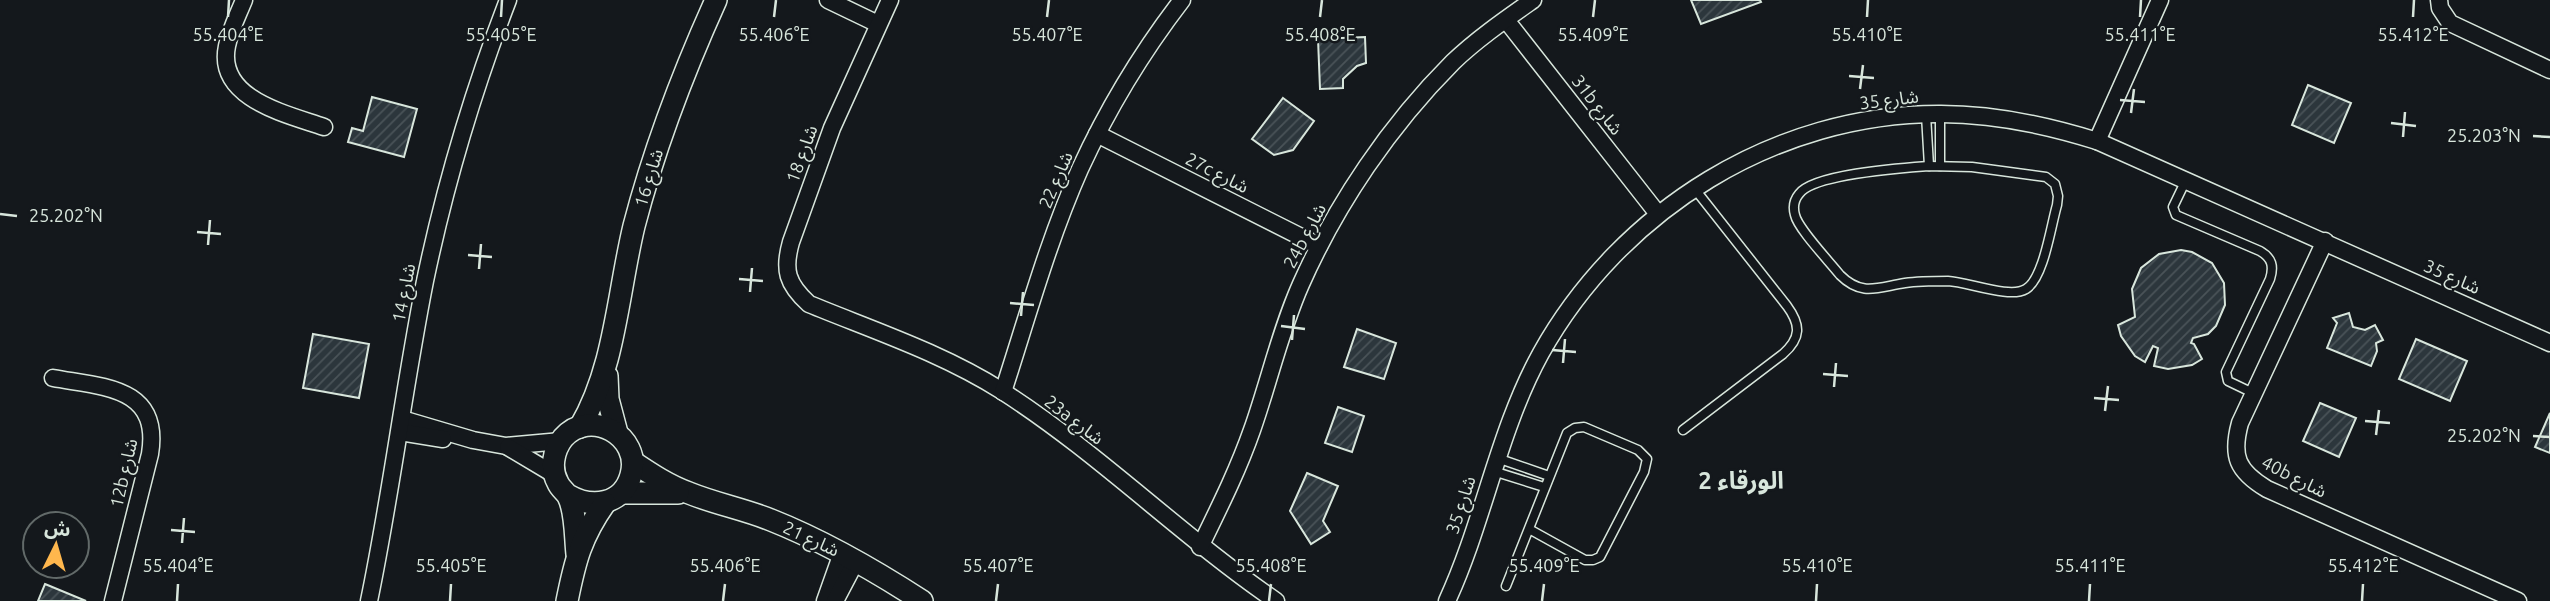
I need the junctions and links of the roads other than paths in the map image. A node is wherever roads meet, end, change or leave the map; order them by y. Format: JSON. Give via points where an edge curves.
{"nodes":[{"id":1,"x":244,"y":0,"type":"edge"},
{"id":2,"x":508,"y":0,"type":"edge"},
{"id":3,"x":716,"y":0,"type":"edge"},
{"id":4,"x":828,"y":0,"type":"edge"},
{"id":5,"x":890,"y":0,"type":"edge"},
{"id":6,"x":1182,"y":0,"type":"edge"},
{"id":7,"x":1533,"y":0,"type":"edge"},
{"id":8,"x":2160,"y":0,"type":"edge"},
{"id":9,"x":2439,"y":0,"type":"edge"},
{"id":10,"x":1506,"y":20,"type":"junction"},
{"id":11,"x":878,"y":24,"type":"junction"},
{"id":12,"x":2550,"y":70,"type":"edge"},
{"id":13,"x":1933,"y":114,"type":"junction"},
{"id":14,"x":324,"y":127,"type":"dead end"},
{"id":15,"x":1097,"y":134,"type":"junction"},
{"id":16,"x":2097,"y":141,"type":"junction"},
{"id":17,"x":1929,"y":166,"type":"junction"},
{"id":18,"x":1940,"y":166,"type":"junction"},
{"id":19,"x":2186,"y":180,"type":"junction"},
{"id":20,"x":1693,"y":188,"type":"junction"},
{"id":21,"x":1658,"y":214,"type":"junction"},
{"id":22,"x":2325,"y":241,"type":"junction"},
{"id":23,"x":1320,"y":246,"type":"junction"},
{"id":24,"x":826,"y":311,"type":"joint"},
{"id":25,"x":2550,"y":343,"type":"edge"},
{"id":26,"x":606,"y":364,"type":"junction"},
{"id":27,"x":53,"y":379,"type":"dead end"},
{"id":28,"x":1003,"y":392,"type":"junction"},
{"id":29,"x":2254,"y":394,"type":"junction"},
{"id":30,"x":401,"y":426,"type":"junction"},
{"id":31,"x":580,"y":427,"type":"junction"},
{"id":32,"x":1683,"y":430,"type":"dead end"},
{"id":33,"x":617,"y":433,"type":"junction"},
{"id":34,"x":561,"y":441,"type":"junction"},
{"id":35,"x":506,"y":446,"type":"junction"},
{"id":36,"x":633,"y":462,"type":"junction"},
{"id":37,"x":1495,"y":464,"type":"junction"},
{"id":38,"x":555,"y":475,"type":"junction"},
{"id":39,"x":1549,"y":476,"type":"junction"},
{"id":40,"x":1544,"y":487,"type":"junction"},
{"id":41,"x":691,"y":494,"type":"junction"},
{"id":42,"x":568,"y":495,"type":"junction"},
{"id":43,"x":614,"y":498,"type":"junction"},
{"id":44,"x":1529,"y":529,"type":"junction"},
{"id":45,"x":1200,"y":547,"type":"junction"},
{"id":46,"x":577,"y":554,"type":"junction"},
{"id":47,"x":849,"y":557,"type":"junction"},
{"id":48,"x":1506,"y":586,"type":"dead end"},
{"id":49,"x":113,"y":601,"type":"edge"},
{"id":50,"x":369,"y":601,"type":"edge"},
{"id":51,"x":567,"y":601,"type":"edge"},
{"id":52,"x":825,"y":601,"type":"edge"},
{"id":53,"x":835,"y":601,"type":"edge"},
{"id":54,"x":922,"y":601,"type":"edge"},
{"id":55,"x":1276,"y":601,"type":"edge"},
{"id":56,"x":1447,"y":601,"type":"edge"},
{"id":57,"x":2518,"y":601,"type":"edge"}],
"edges":[{"from":1,"to":14,"type":"street","via":[[226,47],[234,83],[247,97]]},
{"from":2,"to":30,"type":"street","name":"شارع 14","via":[[441,210]]},
{"from":3,"to":26,"type":"street","name":"شارع 16","via":[[654,159]]},
{"from":4,"to":11,"type":"street"},
{"from":5,"to":11,"type":"street","name":"شارع 18"},
{"from":6,"to":15,"type":"street","name":"شارع 22"},
{"from":7,"to":10,"type":"street","name":"24b شارع"},
{"from":8,"to":16,"type":"street"},
{"from":9,"to":12,"type":"street","via":[[2450,23]]},
{"from":10,"to":21,"type":"street","name":"31b شارع"},
{"from":10,"to":23,"type":"street","name":"24b شارع","via":[[1454,61],[1403,118],[1358,180]]},
{"from":11,"to":24,"type":"street","name":"شارع 18","via":[[832,128],[787,259],[788,276],[796,292]]},
{"from":13,"to":16,"type":"street","name":"شارع 35","via":[[2016,120]]},
{"from":13,"to":17,"type":"lane"},
{"from":13,"to":18,"type":"lane"},
{"from":13,"to":20,"type":"street","name":"شارع 35","via":[[1883,118],[1785,141]]},
{"from":15,"to":23,"type":"street","name":"27c شارع"},
{"from":15,"to":28,"type":"street","name":"شارع 22","via":[[1063,209]]},
{"from":16,"to":19,"type":"street","name":"شارع 35"},
{"from":17,"to":18,"type":"lane"},
{"from":17,"to":18,"type":"lane","via":[[1858,174],[1810,186],[1799,193],[1795,217],[1840,275],[1858,288],[1929,281],[2012,293],[2025,290],[2040,268],[2057,205],[2055,184],[2046,177],[2005,170]]},
{"from":19,"to":22,"type":"street","name":"شارع 35"},
{"from":19,"to":29,"type":"lane","via":[[2173,207],[2176,215],[2260,251],[2272,263],[2270,279],[2226,372],[2228,381]]},
{"from":20,"to":21,"type":"street","name":"شارع 35"},
{"from":20,"to":32,"type":"lane","via":[[1787,306],[1797,331],[1783,354]]},
{"from":21,"to":37,"type":"street","name":"شارع 35","via":[[1613,255],[1574,301],[1541,352],[1515,406]]},
{"from":22,"to":25,"type":"street","name":"شارع 35"},
{"from":22,"to":29,"type":"street","name":"40b شارع"},
{"from":23,"to":45,"type":"street","name":"24b شارع","via":[[1300,286],[1234,475]]},
{"from":24,"to":28,"type":"street","name":"23a شارع","via":[[916,346]]},
{"from":26,"to":31,"type":"street","name":"شارع 16"},
{"from":26,"to":33,"type":"street","name":"شارع 16"},
{"from":27,"to":49,"type":"street","name":"12b شارع","via":[[125,393],[140,403],[149,418],[150,454]]},
{"from":28,"to":45,"type":"street","name":"23a شارع","via":[[1103,466]]},
{"from":29,"to":57,"type":"street","name":"40b شارع","via":[[2235,442],[2238,462],[2249,478]]},
{"from":30,"to":35,"type":"street"},
{"from":30,"to":50,"type":"street","name":"شارع 14"},
{"from":31,"to":33,"type":"street","via":[[606,427]]},
{"from":31,"to":34,"type":"street"},
{"from":33,"to":36,"type":"street","via":[[629,447]]},
{"from":34,"to":35,"type":"street"},
{"from":34,"to":38,"type":"street","via":[[555,451]]},
{"from":35,"to":38,"type":"street"},
{"from":36,"to":41,"type":"street","name":"شارع 21"},
{"from":36,"to":43,"type":"street","via":[[632,472]]},
{"from":37,"to":39,"type":"lane"},
{"from":37,"to":40,"type":"lane"},
{"from":37,"to":56,"type":"street","name":"شارع 35"},
{"from":38,"to":42,"type":"street"},
{"from":39,"to":40,"type":"lane"},
{"from":39,"to":44,"type":"lane","via":[[1567,433],[1584,426],[1638,450],[1647,459],[1600,557],[1585,560]]},
{"from":40,"to":44,"type":"lane"},
{"from":41,"to":43,"type":"street","name":"شارع 21","via":[[657,491]]},
{"from":41,"to":47,"type":"street","name":"شارع 21","via":[[769,519]]},
{"from":42,"to":43,"type":"street","via":[[592,505]]},
{"from":42,"to":46,"type":"street"},
{"from":43,"to":46,"type":"street","via":[[589,527]]},
{"from":44,"to":48,"type":"lane"},
{"from":45,"to":55,"type":"street","name":"23a شارع"},
{"from":46,"to":51,"type":"street"},
{"from":47,"to":52,"type":"street"},
{"from":47,"to":53,"type":"street"},
{"from":47,"to":54,"type":"street","name":"شارع 21"}]}
